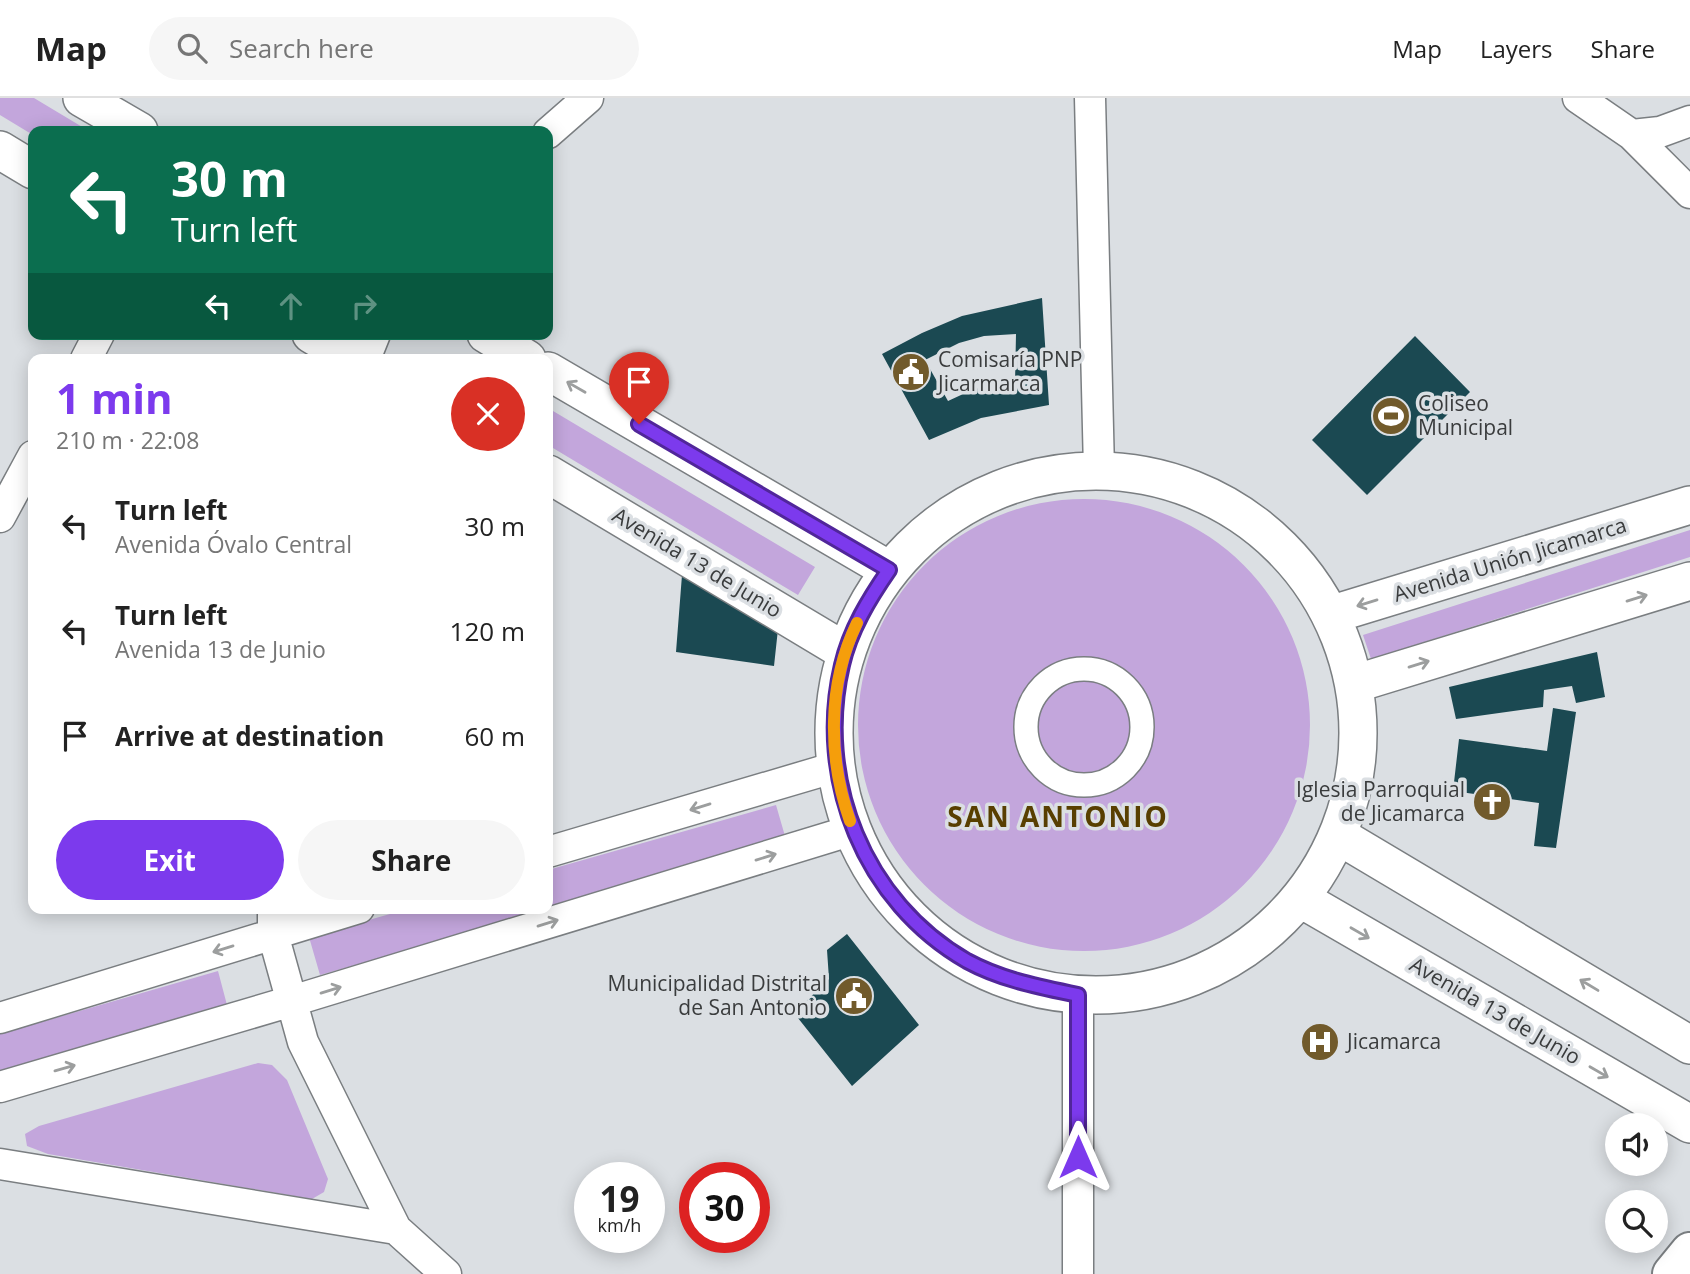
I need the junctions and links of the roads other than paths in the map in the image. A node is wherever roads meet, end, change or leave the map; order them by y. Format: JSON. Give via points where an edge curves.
{"nodes":[{"id":1,"x":82,"y":98,"type":"edge"},
{"id":2,"x":588,"y":98,"type":"edge"},
{"id":3,"x":1090,"y":98,"type":"edge"},
{"id":4,"x":1578,"y":98,"type":"edge"},
{"id":5,"x":1690,"y":121,"type":"edge"},
{"id":6,"x":130,"y":126,"type":"edge"},
{"id":7,"x":553,"y":129,"type":"edge"},
{"id":8,"x":1632,"y":135,"type":"junction"},
{"id":9,"x":0,"y":150,"type":"edge"},
{"id":10,"x":28,"y":167,"type":"edge"},
{"id":11,"x":1690,"y":193,"type":"edge"},
{"id":12,"x":322,"y":340,"type":"edge"},
{"id":13,"x":496,"y":340,"type":"edge"},
{"id":14,"x":345,"y":354,"type":"edge"},
{"id":15,"x":519,"y":354,"type":"edge"},
{"id":16,"x":553,"y":374,"type":"edge"},
{"id":17,"x":28,"y":465,"type":"edge"},
{"id":18,"x":1099,"y":470,"type":"junction"},
{"id":19,"x":553,"y":477,"type":"edge"},
{"id":20,"x":1690,"y":505,"type":"edge"},
{"id":21,"x":0,"y":517,"type":"edge"},
{"id":22,"x":889,"y":570,"type":"junction"},
{"id":23,"x":1690,"y":581,"type":"edge"},
{"id":24,"x":1330,"y":615,"type":"junction"},
{"id":25,"x":846,"y":652,"type":"junction"},
{"id":26,"x":1354,"y":684,"type":"junction"},
{"id":27,"x":836,"y":767,"type":"junction"},
{"id":28,"x":1080,"y":786,"type":"joint"},
{"id":29,"x":853,"y":830,"type":"junction"},
{"id":30,"x":1339,"y":836,"type":"junction"},
{"id":31,"x":553,"y":851,"type":"edge"},
{"id":32,"x":1301,"y":899,"type":"junction"},
{"id":33,"x":319,"y":914,"type":"edge"},
{"id":34,"x":273,"y":921,"type":"edge"},
{"id":35,"x":1078,"y":995,"type":"junction"},
{"id":36,"x":292,"y":1002,"type":"junction"},
{"id":37,"x":0,"y":1018,"type":"edge"},
{"id":38,"x":1690,"y":1045,"type":"edge"},
{"id":39,"x":0,"y":1087,"type":"edge"},
{"id":40,"x":1690,"y":1124,"type":"edge"},
{"id":41,"x":0,"y":1164,"type":"edge"},
{"id":42,"x":396,"y":1229,"type":"junction"},
{"id":43,"x":1690,"y":1252,"type":"edge"},
{"id":44,"x":446,"y":1274,"type":"edge"},
{"id":45,"x":1079,"y":1274,"type":"edge"},
{"id":46,"x":1672,"y":1274,"type":"edge"}],
"edges":[{"from":1,"to":6,"type":"street"},
{"from":2,"to":7,"type":"street"},
{"from":3,"to":18,"type":"street"},
{"from":4,"to":8,"type":"street"},
{"from":5,"to":8,"type":"street","via":[[1660,132]]},
{"from":8,"to":11,"type":"street"},
{"from":9,"to":10,"type":"street"},
{"from":12,"to":14,"type":"street"},
{"from":13,"to":15,"type":"street"},
{"from":22,"to":16,"type":"street","one_way":true},
{"from":17,"to":21,"type":"street"},
{"from":18,"to":22,"type":"street","via":[[1039,476],[982,495],[931,527]]},
{"from":18,"to":24,"type":"street","via":[[1156,477],[1220,502],[1258,527],[1299,567]]},
{"from":19,"to":25,"type":"street","name":"Avenida 13 de Junio"},
{"from":20,"to":24,"type":"street","name":"Avenida Unión Jicamarca","one_way":true},
{"from":22,"to":25,"type":"street","via":[[869,599]]},
{"from":26,"to":23,"type":"street","one_way":true},
{"from":24,"to":26,"type":"street"},
{"from":25,"to":27,"type":"street","via":[[836,697]]},
{"from":26,"to":30,"type":"street","via":[[1358,761]]},
{"from":27,"to":29,"type":"street"},
{"from":27,"to":31,"type":"street","one_way":true},
{"from":28,"to":28,"type":"street","via":[[1097,785],[1126,768],[1137,754],[1143,719],[1128,687],[1114,676],[1079,668],[1046,682],[1028,711],[1026,728],[1028,745],[1048,773]]},
{"from":29,"to":35,"type":"street","via":[[881,882],[919,926],[967,961],[999,975]]},
{"from":36,"to":29,"type":"street","one_way":true},
{"from":30,"to":32,"type":"street"},
{"from":38,"to":30,"type":"street","one_way":true},
{"from":32,"to":35,"type":"street","via":[[1256,943],[1202,974],[1141,992]]},
{"from":32,"to":40,"type":"street","name":"Avenida 13 de Junio","one_way":true},
{"from":33,"to":34,"type":"street"},
{"from":34,"to":36,"type":"street"},
{"from":34,"to":37,"type":"street","one_way":true},
{"from":35,"to":45,"type":"street"},
{"from":39,"to":36,"type":"street","one_way":true},
{"from":36,"to":42,"type":"street","via":[[303,1042]]},
{"from":41,"to":42,"type":"street"},
{"from":42,"to":44,"type":"street"},
{"from":43,"to":46,"type":"main road"}]}
